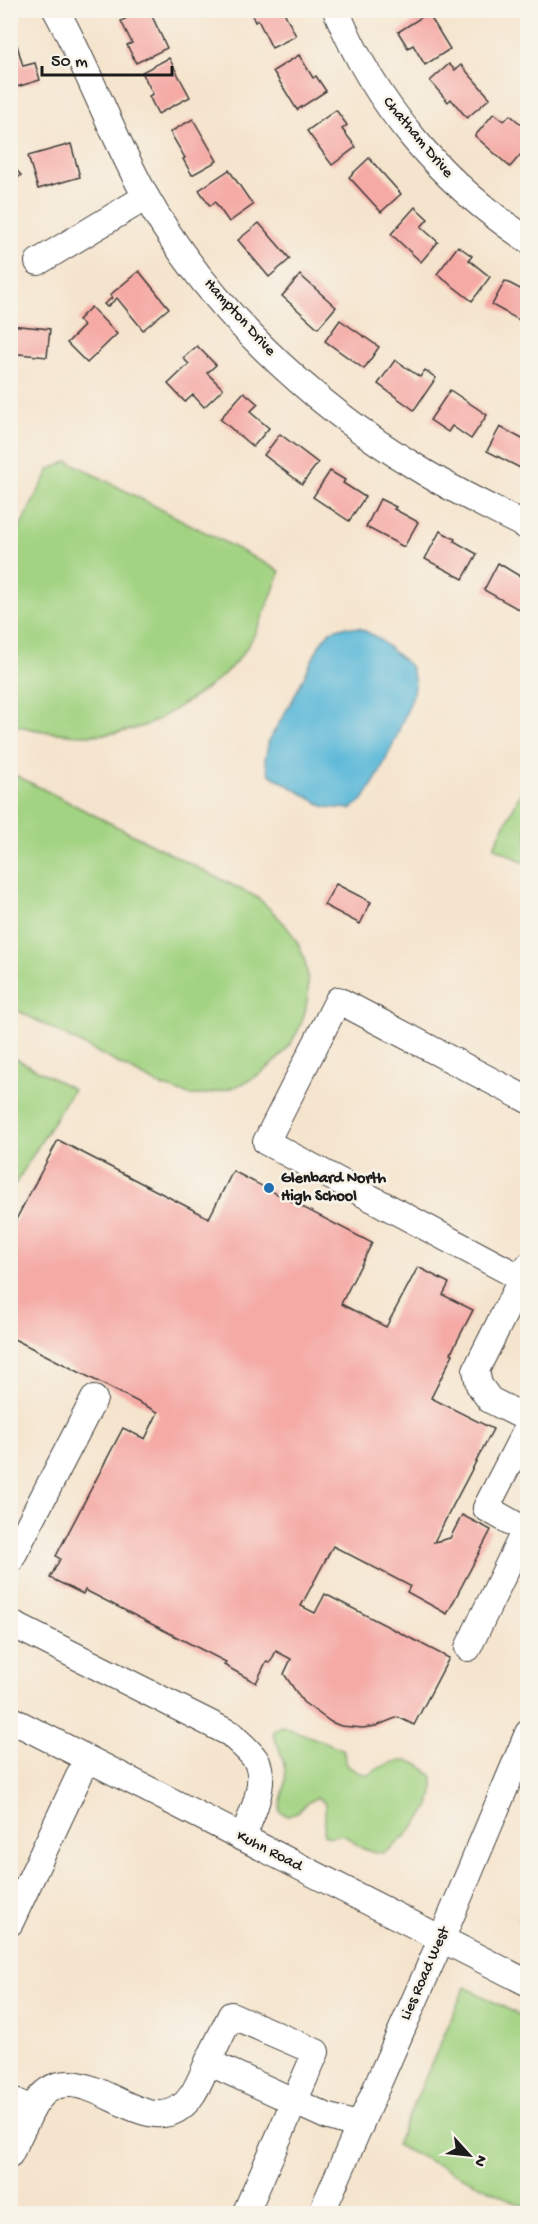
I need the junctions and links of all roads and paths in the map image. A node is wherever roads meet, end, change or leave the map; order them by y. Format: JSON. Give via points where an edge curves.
{"nodes":[{"id":1,"x":56,"y":10,"type":"edge"},
{"id":2,"x":336,"y":10,"type":"edge"},
{"id":3,"x":146,"y":197,"type":"junction"},
{"id":4,"x":528,"y":240,"type":"edge"},
{"id":5,"x":38,"y":262,"type":"dead end"},
{"id":6,"x":528,"y":527,"type":"edge"},
{"id":7,"x":528,"y":1100,"type":"edge"},
{"id":8,"x":524,"y":1272,"type":"edge"},
{"id":9,"x":94,"y":1399,"type":"dead end"},
{"id":10,"x":528,"y":1419,"type":"edge"},
{"id":11,"x":528,"y":1426,"type":"edge"},
{"id":12,"x":526,"y":1527,"type":"edge"},
{"id":13,"x":10,"y":1561,"type":"edge"},
{"id":14,"x":10,"y":1623,"type":"edge"},
{"id":15,"x":468,"y":1648,"type":"dead end"},
{"id":16,"x":10,"y":1719,"type":"edge"},
{"id":17,"x":528,"y":1733,"type":"edge"},
{"id":18,"x":87,"y":1759,"type":"junction"},
{"id":19,"x":242,"y":1838,"type":"junction"},
{"id":20,"x":10,"y":1923,"type":"edge"},
{"id":21,"x":441,"y":1940,"type":"junction"},
{"id":22,"x":528,"y":1983,"type":"edge"},
{"id":23,"x":208,"y":2062,"type":"junction"},
{"id":24,"x":294,"y":2102,"type":"junction"},
{"id":25,"x":21,"y":2104,"type":"edge"},
{"id":26,"x":360,"y":2126,"type":"junction"},
{"id":27,"x":10,"y":2154,"type":"edge"},
{"id":28,"x":245,"y":2214,"type":"edge"},
{"id":29,"x":321,"y":2214,"type":"edge"}],
"edges":[{"from":1,"to":3,"type":"street","name":"Hampton Drive"},
{"from":2,"to":4,"type":"street","name":"Chatham Drive","via":[[364,70],[418,144],[474,200]]},
{"from":3,"to":5,"type":"street"},
{"from":3,"to":6,"type":"street","name":"Hampton Drive","via":[[233,315],[303,386],[373,440],[420,470]]},
{"from":7,"to":8,"type":"street","via":[[338,1000],[266,1142]]},
{"from":8,"to":10,"type":"street","via":[[476,1370],[479,1385],[490,1400]]},
{"from":9,"to":13,"type":"street"},
{"from":11,"to":12,"type":"street","via":[[486,1508]]},
{"from":12,"to":15,"type":"street"},
{"from":14,"to":19,"type":"street","via":[[231,1734],[257,1762],[260,1787]]},
{"from":16,"to":18,"type":"street","name":"Kuhn Road"},
{"from":17,"to":21,"type":"street","name":"Lies Road West"},
{"from":18,"to":19,"type":"street","name":"Kuhn Road"},
{"from":18,"to":20,"type":"street"},
{"from":19,"to":21,"type":"street","name":"Kuhn Road"},
{"from":21,"to":22,"type":"street","name":"Kuhn Road"},
{"from":21,"to":26,"type":"street","name":"Lies Road West"},
{"from":23,"to":24,"type":"street"},
{"from":23,"to":24,"type":"street","via":[[231,2014],[316,2052]]},
{"from":23,"to":25,"type":"street","via":[[192,2096],[172,2112],[148,2113],[69,2082],[56,2084]]},
{"from":24,"to":26,"type":"street"},
{"from":24,"to":28,"type":"street"},
{"from":25,"to":27,"type":"street"},
{"from":26,"to":29,"type":"street","name":"Lies Road West"}]}
